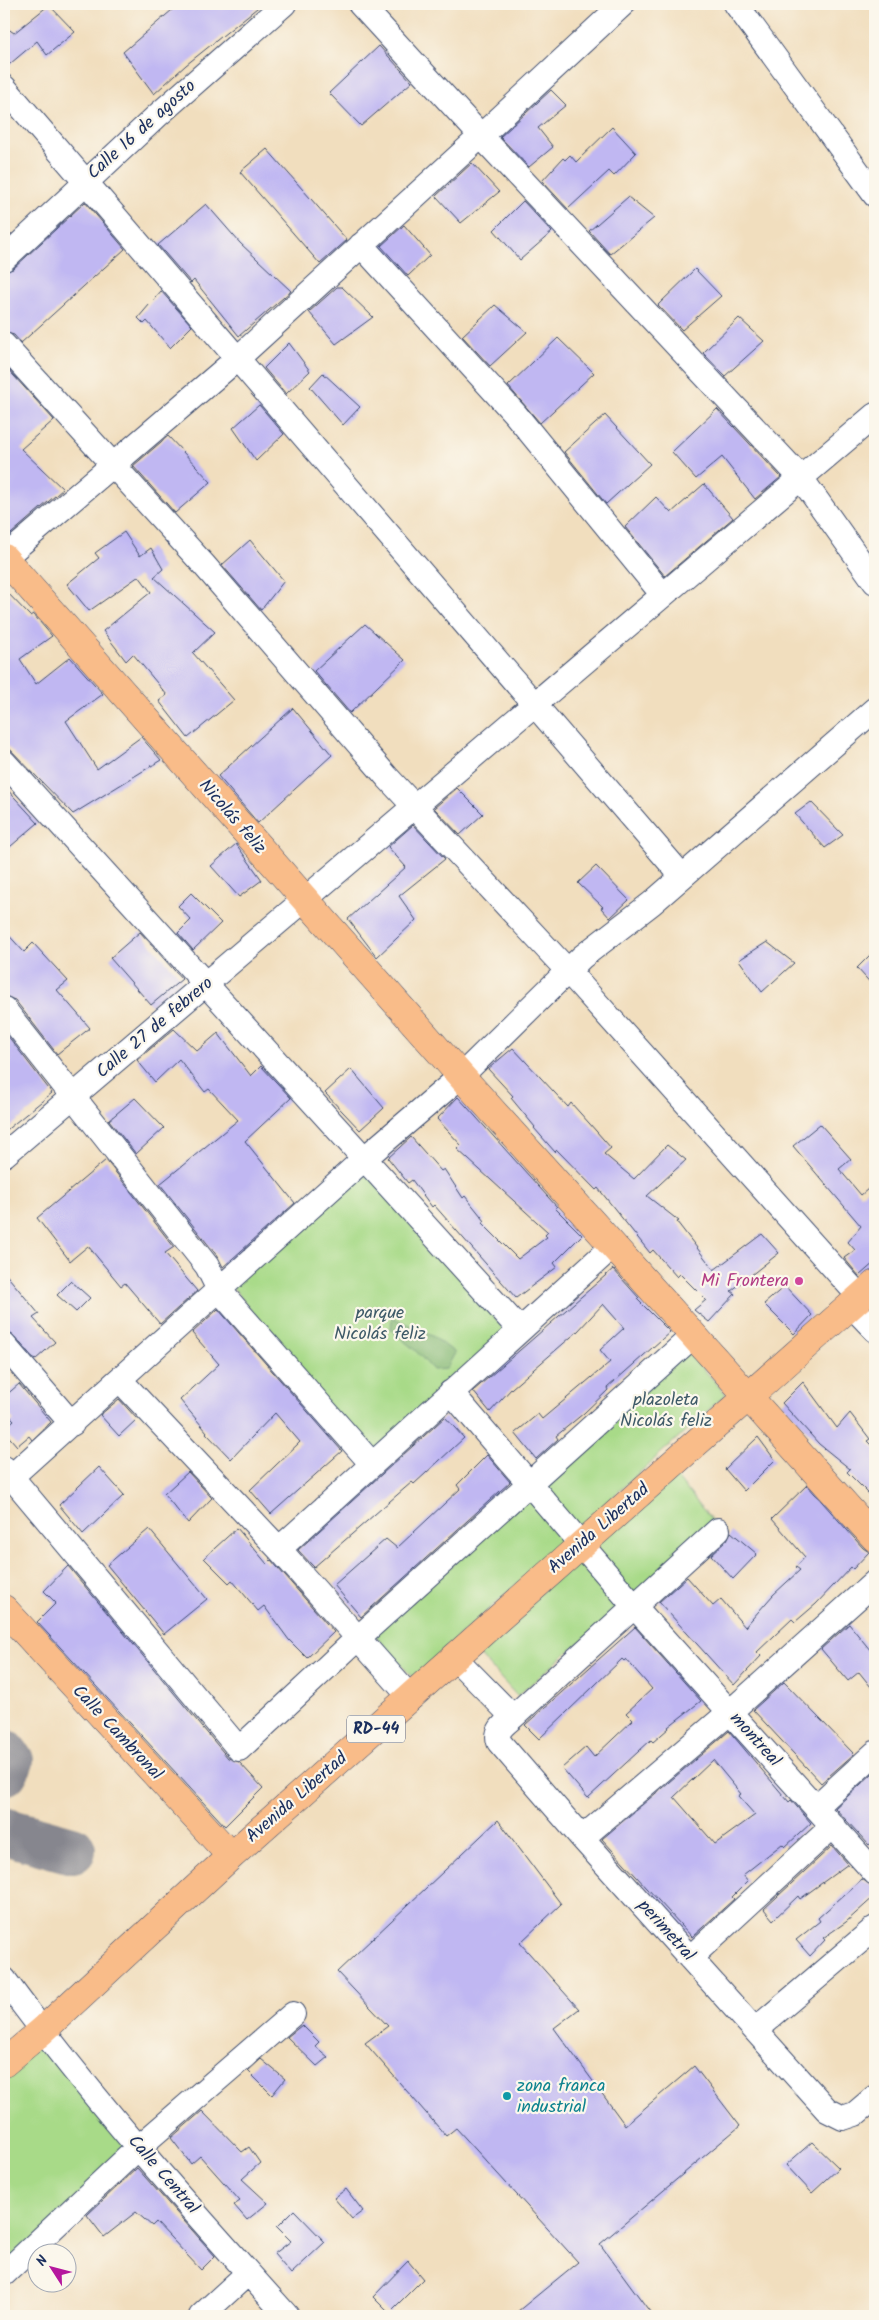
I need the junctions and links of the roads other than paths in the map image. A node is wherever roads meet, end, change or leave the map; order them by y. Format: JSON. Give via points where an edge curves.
{"nodes":[{"id":1,"x":284,"y":4,"type":"edge"},
{"id":2,"x":360,"y":4,"type":"edge"},
{"id":3,"x":623,"y":4,"type":"edge"},
{"id":4,"x":736,"y":4,"type":"edge"},
{"id":5,"x":4,"y":87,"type":"edge"},
{"id":6,"x":481,"y":136,"type":"junction"},
{"id":7,"x":86,"y":181,"type":"junction"},
{"id":8,"x":875,"y":195,"type":"edge"},
{"id":9,"x":361,"y":245,"type":"junction"},
{"id":10,"x":4,"y":259,"type":"edge"},
{"id":11,"x":4,"y":345,"type":"edge"},
{"id":12,"x":238,"y":358,"type":"junction"},
{"id":13,"x":875,"y":415,"type":"edge"},
{"id":14,"x":113,"y":464,"type":"junction"},
{"id":15,"x":801,"y":478,"type":"junction"},
{"id":16,"x":4,"y":558,"type":"edge"},
{"id":17,"x":875,"y":582,"type":"edge"},
{"id":18,"x":663,"y":595,"type":"junction"},
{"id":19,"x":536,"y":704,"type":"junction"},
{"id":20,"x":875,"y":709,"type":"edge"},
{"id":21,"x":4,"y":762,"type":"edge"},
{"id":22,"x":416,"y":807,"type":"junction"},
{"id":23,"x":681,"y":875,"type":"junction"},
{"id":24,"x":306,"y":900,"type":"junction"},
{"id":25,"x":567,"y":970,"type":"junction"},
{"id":26,"x":207,"y":984,"type":"junction"},
{"id":27,"x":4,"y":1009,"type":"edge"},
{"id":28,"x":461,"y":1076,"type":"junction"},
{"id":29,"x":72,"y":1098,"type":"junction"},
{"id":30,"x":4,"y":1156,"type":"edge"},
{"id":31,"x":365,"y":1158,"type":"junction"},
{"id":32,"x":614,"y":1245,"type":"junction"},
{"id":33,"x":219,"y":1290,"type":"junction"},
{"id":34,"x":862,"y":1295,"type":"edge"},
{"id":35,"x":520,"y":1330,"type":"junction"},
{"id":36,"x":875,"y":1330,"type":"edge"},
{"id":37,"x":694,"y":1335,"type":"junction"},
{"id":38,"x":4,"y":1345,"type":"edge"},
{"id":39,"x":120,"y":1380,"type":"junction"},
{"id":40,"x":451,"y":1392,"type":"junction"},
{"id":41,"x":749,"y":1397,"type":"junction"},
{"id":42,"x":72,"y":1424,"type":"junction"},
{"id":43,"x":372,"y":1464,"type":"junction"},
{"id":44,"x":8,"y":1473,"type":"edge"},
{"id":45,"x":530,"y":1483,"type":"junction"},
{"id":46,"x":718,"y":1530,"type":"dead end"},
{"id":47,"x":875,"y":1538,"type":"edge"},
{"id":48,"x":582,"y":1543,"type":"junction"},
{"id":49,"x":279,"y":1549,"type":"junction"},
{"id":50,"x":875,"y":1582,"type":"edge"},
{"id":51,"x":634,"y":1606,"type":"junction"},
{"id":52,"x":4,"y":1609,"type":"edge"},
{"id":53,"x":358,"y":1638,"type":"junction"},
{"id":54,"x":454,"y":1657,"type":"junction"},
{"id":55,"x":411,"y":1698,"type":"junction"},
{"id":56,"x":730,"y":1712,"type":"junction"},
{"id":57,"x":513,"y":1716,"type":"junction"},
{"id":58,"x":875,"y":1753,"type":"edge"},
{"id":59,"x":816,"y":1808,"type":"junction"},
{"id":60,"x":833,"y":1826,"type":"junction"},
{"id":61,"x":582,"y":1838,"type":"junction"},
{"id":62,"x":231,"y":1856,"type":"junction"},
{"id":63,"x":875,"y":1873,"type":"edge"},
{"id":64,"x":875,"y":1928,"type":"edge"},
{"id":65,"x":690,"y":1958,"type":"junction"},
{"id":66,"x":4,"y":1978,"type":"edge"},
{"id":67,"x":293,"y":2014,"type":"dead end"},
{"id":68,"x":755,"y":2030,"type":"junction"},
{"id":69,"x":42,"y":2031,"type":"junction"},
{"id":70,"x":4,"y":2063,"type":"edge"},
{"id":71,"x":875,"y":2097,"type":"edge"},
{"id":72,"x":138,"y":2147,"type":"junction"},
{"id":73,"x":248,"y":2273,"type":"junction"},
{"id":74,"x":4,"y":2274,"type":"edge"},
{"id":75,"x":201,"y":2316,"type":"edge"},
{"id":76,"x":287,"y":2316,"type":"edge"}],
"edges":[{"from":1,"to":7,"type":"street","name":"Calle 16 de agosto"},
{"from":2,"to":6,"type":"street"},
{"from":3,"to":6,"type":"street"},
{"from":4,"to":8,"type":"street"},
{"from":5,"to":7,"type":"street"},
{"from":6,"to":9,"type":"street"},
{"from":6,"to":15,"type":"street"},
{"from":7,"to":10,"type":"street","name":"Calle 16 de agosto"},
{"from":7,"to":12,"type":"street"},
{"from":9,"to":12,"type":"street"},
{"from":9,"to":18,"type":"street","via":[[516,415]]},
{"from":11,"to":14,"type":"street"},
{"from":12,"to":14,"type":"street"},
{"from":12,"to":19,"type":"street"},
{"from":13,"to":15,"type":"street","name":"Calle 27 de febrero"},
{"from":14,"to":16,"type":"street"},
{"from":14,"to":22,"type":"street"},
{"from":15,"to":17,"type":"street"},
{"from":15,"to":18,"type":"street","name":"Calle 27 de febrero"},
{"from":16,"to":24,"type":"main road","name":"Nicolás feliz"},
{"from":18,"to":19,"type":"street","name":"Calle 27 de febrero"},
{"from":19,"to":22,"type":"street","name":"Calle 27 de febrero"},
{"from":19,"to":23,"type":"street"},
{"from":20,"to":23,"type":"street"},
{"from":21,"to":26,"type":"street"},
{"from":22,"to":24,"type":"street","name":"Calle 27 de febrero"},
{"from":22,"to":25,"type":"street"},
{"from":23,"to":25,"type":"street"},
{"from":24,"to":26,"type":"street","name":"Calle 27 de febrero"},
{"from":24,"to":28,"type":"main road","name":"Nicolás feliz"},
{"from":25,"to":28,"type":"street"},
{"from":25,"to":34,"type":"street"},
{"from":26,"to":29,"type":"street","name":"Calle 27 de febrero"},
{"from":26,"to":31,"type":"street"},
{"from":27,"to":29,"type":"street"},
{"from":28,"to":31,"type":"street"},
{"from":28,"to":32,"type":"main road","name":"Nicolás feliz"},
{"from":29,"to":30,"type":"street","name":"Calle 27 de febrero"},
{"from":29,"to":33,"type":"street","via":[[208,1266]]},
{"from":31,"to":33,"type":"street"},
{"from":31,"to":35,"type":"street"},
{"from":32,"to":35,"type":"street"},
{"from":32,"to":37,"type":"main road","name":"Nicolás feliz"},
{"from":33,"to":39,"type":"street"},
{"from":33,"to":43,"type":"street"},
{"from":34,"to":36,"type":"street"},
{"from":34,"to":41,"type":"main road","name":"Avenida Libertad"},
{"from":35,"to":40,"type":"street"},
{"from":37,"to":41,"type":"main road","name":"Nicolás feliz"},
{"from":37,"to":45,"type":"street"},
{"from":38,"to":42,"type":"street"},
{"from":39,"to":42,"type":"street"},
{"from":39,"to":49,"type":"street"},
{"from":40,"to":43,"type":"street"},
{"from":40,"to":45,"type":"street","name":"montreal"},
{"from":41,"to":47,"type":"main road","name":"Nicolás feliz"},
{"from":41,"to":48,"type":"main road","name":"Avenida Libertad","number":"RD-44"},
{"from":42,"to":44,"type":"street"},
{"from":43,"to":49,"type":"street"},
{"from":44,"to":53,"type":"street","via":[[239,1748]]},
{"from":45,"to":48,"type":"street","name":"montreal"},
{"from":45,"to":53,"type":"street"},
{"from":46,"to":51,"type":"street"},
{"from":48,"to":51,"type":"street","name":"montreal"},
{"from":48,"to":54,"type":"main road","name":"Avenida Libertad","number":"RD-44"},
{"from":49,"to":53,"type":"street"},
{"from":50,"to":56,"type":"street"},
{"from":51,"to":56,"type":"street","name":"montreal"},
{"from":51,"to":57,"type":"street"},
{"from":52,"to":62,"type":"main road","name":"Calle Cambronal"},
{"from":53,"to":55,"type":"street"},
{"from":54,"to":55,"type":"main road","name":"Avenida Libertad","number":"RD-44"},
{"from":54,"to":57,"type":"street"},
{"from":55,"to":62,"type":"main road","name":"Avenida Libertad","number":"RD-44"},
{"from":56,"to":59,"type":"street","name":"montreal"},
{"from":56,"to":61,"type":"street"},
{"from":57,"to":61,"type":"street","name":"perimetral","via":[[498,1732],[499,1742]]},
{"from":58,"to":59,"type":"street"},
{"from":59,"to":60,"type":"street","name":"montreal"},
{"from":60,"to":63,"type":"street","name":"montreal"},
{"from":60,"to":65,"type":"street"},
{"from":61,"to":65,"type":"street","name":"perimetral"},
{"from":62,"to":69,"type":"main road","name":"Avenida Libertad","number":"RD-44"},
{"from":64,"to":68,"type":"street"},
{"from":65,"to":68,"type":"street","name":"perimetral"},
{"from":66,"to":69,"type":"street","name":"Calle Central"},
{"from":67,"to":72,"type":"street"},
{"from":68,"to":71,"type":"street","name":"perimetral","via":[[827,2110],[843,2118],[855,2114]]},
{"from":69,"to":70,"type":"main road","name":"Avenida Libertad","number":"RD-44"},
{"from":69,"to":72,"type":"street","name":"Calle Central"},
{"from":72,"to":73,"type":"street","name":"Calle Central"},
{"from":72,"to":74,"type":"street"},
{"from":73,"to":75,"type":"street"},
{"from":73,"to":76,"type":"street","name":"Calle Central"}]}
